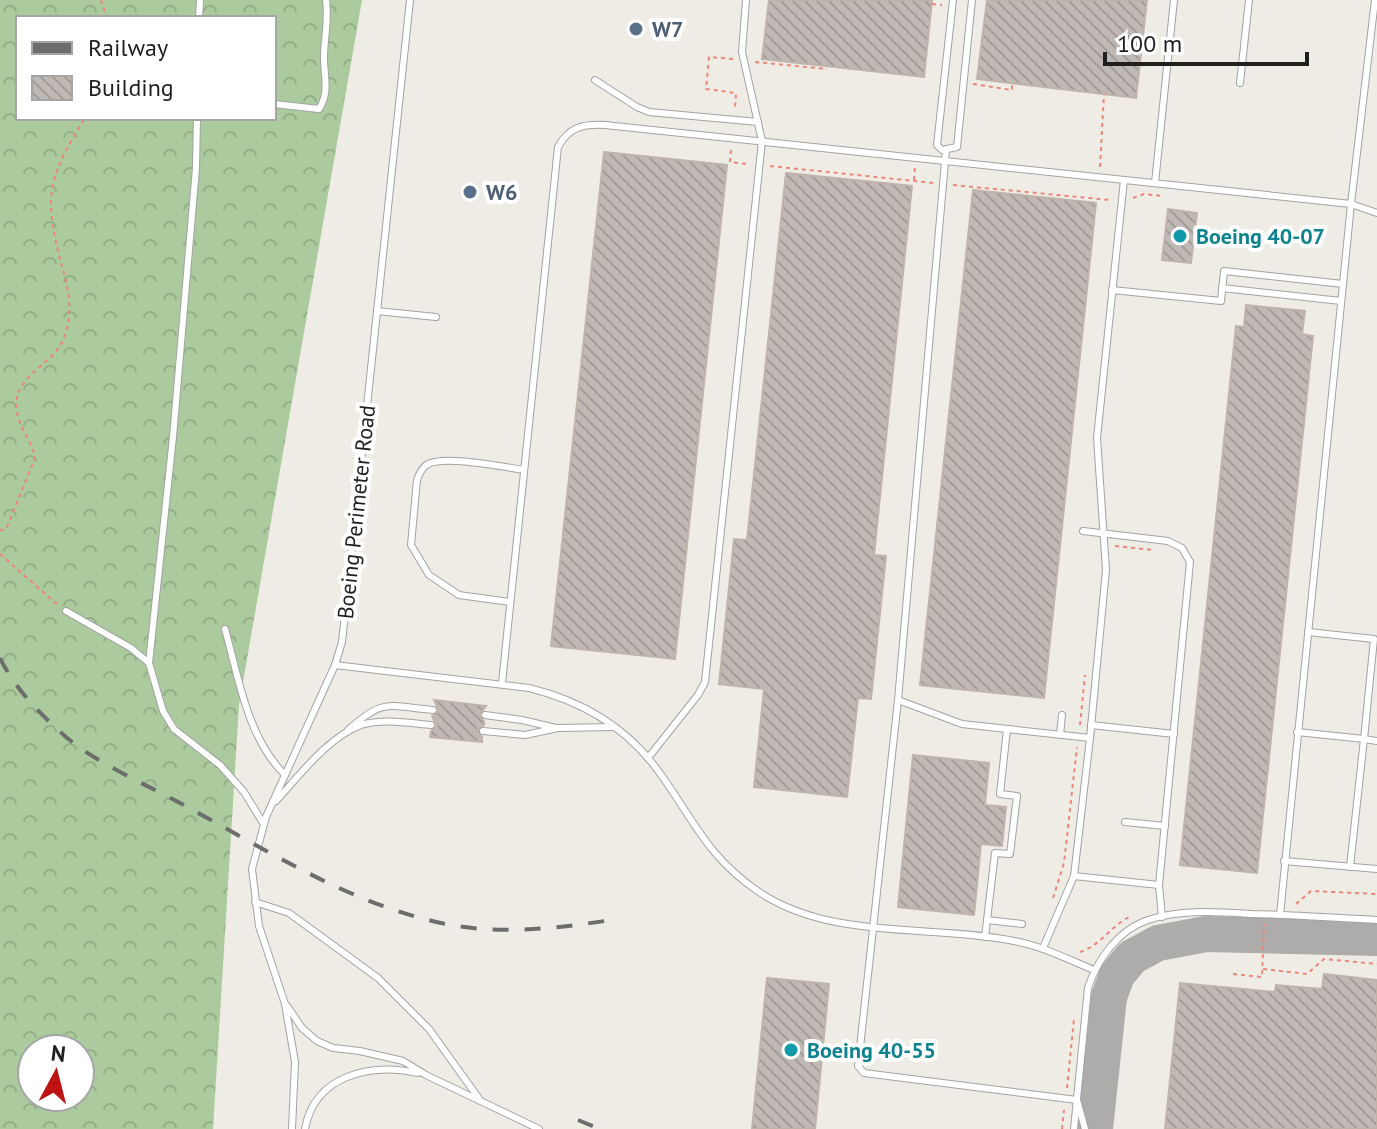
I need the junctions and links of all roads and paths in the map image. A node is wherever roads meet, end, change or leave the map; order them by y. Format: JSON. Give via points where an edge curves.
{"nodes":[{"id":1,"x":326,"y":0,"type":"edge"},
{"id":2,"x":410,"y":0,"type":"edge"},
{"id":3,"x":746,"y":0,"type":"edge"},
{"id":4,"x":953,"y":0,"type":"edge"},
{"id":5,"x":972,"y":0,"type":"edge"},
{"id":6,"x":1174,"y":0,"type":"edge"},
{"id":7,"x":1249,"y":0,"type":"edge"},
{"id":8,"x":1375,"y":0,"type":"edge"},
{"id":9,"x":595,"y":80,"type":"dead end"},
{"id":10,"x":964,"y":82,"type":"junction"},
{"id":11,"x":1012,"y":83,"type":"dead end"},
{"id":12,"x":1240,"y":83,"type":"dead end"},
{"id":13,"x":1104,"y":94,"type":"dead end"},
{"id":14,"x":276,"y":104,"type":"edge"},
{"id":15,"x":84,"y":120,"type":"edge"},
{"id":16,"x":197,"y":120,"type":"edge"},
{"id":17,"x":758,"y":122,"type":"junction"},
{"id":18,"x":762,"y":141,"type":"junction"},
{"id":19,"x":946,"y":150,"type":"junction"},
{"id":20,"x":945,"y":159,"type":"junction"},
{"id":21,"x":1112,"y":178,"type":"junction"},
{"id":22,"x":1124,"y":180,"type":"junction"},
{"id":23,"x":1155,"y":183,"type":"junction"},
{"id":24,"x":1112,"y":201,"type":"dead end"},
{"id":25,"x":1351,"y":204,"type":"junction"},
{"id":26,"x":1377,"y":213,"type":"edge"},
{"id":27,"x":1343,"y":284,"type":"junction"},
{"id":28,"x":1222,"y":288,"type":"junction"},
{"id":29,"x":1112,"y":290,"type":"junction"},
{"id":30,"x":1341,"y":301,"type":"junction"},
{"id":31,"x":377,"y":311,"type":"junction"},
{"id":32,"x":436,"y":317,"type":"dead end"},
{"id":33,"x":524,"y":470,"type":"junction"},
{"id":34,"x":0,"y":531,"type":"edge"},
{"id":35,"x":1083,"y":531,"type":"dead end"},
{"id":36,"x":1104,"y":533,"type":"junction"},
{"id":37,"x":0,"y":554,"type":"edge"},
{"id":38,"x":510,"y":602,"type":"junction"},
{"id":39,"x":66,"y":611,"type":"joint"},
{"id":40,"x":225,"y":629,"type":"dead end"},
{"id":41,"x":1308,"y":632,"type":"junction"},
{"id":42,"x":149,"y":663,"type":"junction"},
{"id":43,"x":335,"y":665,"type":"junction"},
{"id":44,"x":1086,"y":666,"type":"dead end"},
{"id":45,"x":502,"y":683,"type":"junction"},
{"id":46,"x":898,"y":700,"type":"junction"},
{"id":47,"x":433,"y":710,"type":"dead end"},
{"id":48,"x":485,"y":715,"type":"dead end"},
{"id":49,"x":1062,"y":715,"type":"dead end"},
{"id":50,"x":431,"y":725,"type":"dead end"},
{"id":51,"x":1091,"y":725,"type":"junction"},
{"id":52,"x":616,"y":727,"type":"junction"},
{"id":53,"x":558,"y":728,"type":"junction"},
{"id":54,"x":1007,"y":729,"type":"junction"},
{"id":55,"x":483,"y":731,"type":"dead end"},
{"id":56,"x":1297,"y":732,"type":"junction"},
{"id":57,"x":1174,"y":734,"type":"junction"},
{"id":58,"x":1060,"y":735,"type":"junction"},
{"id":59,"x":339,"y":737,"type":"junction"},
{"id":60,"x":1077,"y":737,"type":"junction"},
{"id":61,"x":1090,"y":738,"type":"junction"},
{"id":62,"x":1364,"y":739,"type":"junction"},
{"id":63,"x":1377,"y":741,"type":"edge"},
{"id":64,"x":648,"y":758,"type":"junction"},
{"id":65,"x":285,"y":775,"type":"junction"},
{"id":66,"x":271,"y":807,"type":"junction"},
{"id":67,"x":1125,"y":822,"type":"dead end"},
{"id":68,"x":263,"y":824,"type":"junction"},
{"id":69,"x":1165,"y":826,"type":"junction"},
{"id":70,"x":1284,"y":861,"type":"junction"},
{"id":71,"x":1350,"y":867,"type":"junction"},
{"id":72,"x":1377,"y":869,"type":"edge"},
{"id":73,"x":1074,"y":876,"type":"junction"},
{"id":74,"x":1159,"y":885,"type":"junction"},
{"id":75,"x":255,"y":902,"type":"junction"},
{"id":76,"x":1050,"y":906,"type":"dead end"},
{"id":77,"x":1264,"y":914,"type":"junction"},
{"id":78,"x":1280,"y":915,"type":"junction"},
{"id":79,"x":1162,"y":917,"type":"junction"},
{"id":80,"x":987,"y":920,"type":"junction"},
{"id":81,"x":1377,"y":920,"type":"edge"},
{"id":82,"x":1022,"y":924,"type":"dead end"},
{"id":83,"x":874,"y":926,"type":"junction"},
{"id":84,"x":985,"y":937,"type":"junction"},
{"id":85,"x":1043,"y":948,"type":"junction"},
{"id":86,"x":1377,"y":964,"type":"edge"},
{"id":87,"x":1263,"y":969,"type":"junction"},
{"id":88,"x":1094,"y":970,"type":"junction"},
{"id":89,"x":1233,"y":974,"type":"dead end"},
{"id":90,"x":285,"y":1004,"type":"junction"},
{"id":91,"x":426,"y":1075,"type":"junction"},
{"id":92,"x":480,"y":1100,"type":"junction"},
{"id":93,"x":1077,"y":1100,"type":"junction"},
{"id":94,"x":517,"y":1117,"type":"junction"},
{"id":95,"x":292,"y":1129,"type":"edge"},
{"id":96,"x":305,"y":1129,"type":"edge"},
{"id":97,"x":531,"y":1129,"type":"edge"},
{"id":98,"x":539,"y":1129,"type":"edge"},
{"id":99,"x":1074,"y":1129,"type":"edge"},
{"id":100,"x":1085,"y":1129,"type":"edge"}],
"edges":[{"from":1,"to":14,"type":"lane","via":[[324,102],[319,109]]},
{"from":2,"to":31,"type":"lane","name":"Boeing Perimeter Road"},
{"from":3,"to":17,"type":"lane","via":[[742,52]]},
{"from":4,"to":19,"type":"lane","via":[[937,145]]},
{"from":5,"to":10,"type":"lane"},
{"from":6,"to":23,"type":"lane"},
{"from":7,"to":12,"type":"lane"},
{"from":8,"to":25,"type":"lane"},
{"from":9,"to":17,"type":"lane","via":[[649,112]]},
{"from":10,"to":11,"type":"path","via":[[1012,90]]},
{"from":10,"to":19,"type":"lane","via":[[957,147]]},
{"from":13,"to":21,"type":"path","via":[[1098,167],[1113,169]]},
{"from":15,"to":34,"type":"path","via":[[51,184],[51,221],[69,294],[66,333],[16,395],[35,458],[7,527]]},
{"from":16,"to":42,"type":"lane","via":[[173,437]]},
{"from":17,"to":18,"type":"lane"},
{"from":18,"to":20,"type":"lane"},
{"from":18,"to":33,"type":"lane","via":[[593,124],[564,136],[558,147]]},
{"from":18,"to":64,"type":"lane","via":[[705,682]]},
{"from":19,"to":20,"type":"lane"},
{"from":20,"to":21,"type":"lane"},
{"from":20,"to":46,"type":"lane"},
{"from":21,"to":22,"type":"lane"},
{"from":21,"to":24,"type":"path"},
{"from":22,"to":23,"type":"lane"},
{"from":22,"to":29,"type":"lane"},
{"from":23,"to":25,"type":"lane"},
{"from":25,"to":26,"type":"lane"},
{"from":25,"to":27,"type":"lane"},
{"from":27,"to":28,"type":"lane","via":[[1224,271]]},
{"from":27,"to":30,"type":"lane"},
{"from":28,"to":29,"type":"lane","via":[[1221,301]]},
{"from":28,"to":30,"type":"lane"},
{"from":29,"to":36,"type":"lane","via":[[1097,438]]},
{"from":30,"to":41,"type":"lane"},
{"from":31,"to":32,"type":"lane"},
{"from":31,"to":43,"type":"lane","name":"Boeing Perimeter Road","via":[[342,642]]},
{"from":33,"to":38,"type":"lane"},
{"from":33,"to":38,"type":"lane","via":[[448,461],[429,464],[417,480],[411,545],[429,575],[459,595]]},
{"from":35,"to":36,"type":"lane"},
{"from":36,"to":51,"type":"lane","via":[[1106,570]]},
{"from":36,"to":57,"type":"lane","via":[[1168,541],[1182,548],[1190,562]]},
{"from":37,"to":39,"type":"path"},
{"from":38,"to":45,"type":"lane"},
{"from":39,"to":42,"type":"lane"},
{"from":40,"to":65,"type":"lane","via":[[256,734]]},
{"from":41,"to":56,"type":"lane"},
{"from":41,"to":62,"type":"lane","via":[[1374,639]]},
{"from":42,"to":68,"type":"lane","via":[[174,729],[220,765]]},
{"from":43,"to":45,"type":"lane"},
{"from":43,"to":65,"type":"lane","name":"Boeing Perimeter Road"},
{"from":44,"to":60,"type":"path"},
{"from":45,"to":52,"type":"lane","via":[[558,695]]},
{"from":46,"to":54,"type":"lane","via":[[962,724]]},
{"from":46,"to":83,"type":"lane"},
{"from":47,"to":59,"type":"lane","via":[[383,705]]},
{"from":48,"to":53,"type":"lane"},
{"from":49,"to":58,"type":"lane"},
{"from":50,"to":59,"type":"lane","via":[[363,724]]},
{"from":51,"to":57,"type":"lane"},
{"from":51,"to":61,"type":"lane"},
{"from":52,"to":53,"type":"lane"},
{"from":52,"to":64,"type":"lane"},
{"from":53,"to":55,"type":"lane","via":[[525,735]]},
{"from":54,"to":58,"type":"lane"},
{"from":54,"to":80,"type":"lane","via":[[1000,794],[1017,796],[1010,854],[995,853]]},
{"from":56,"to":62,"type":"lane"},
{"from":56,"to":70,"type":"lane"},
{"from":57,"to":69,"type":"lane"},
{"from":58,"to":60,"type":"lane"},
{"from":59,"to":66,"type":"lane"},
{"from":60,"to":61,"type":"lane"},
{"from":60,"to":76,"type":"path","via":[[1064,863]]},
{"from":61,"to":73,"type":"lane"},
{"from":62,"to":63,"type":"lane"},
{"from":62,"to":71,"type":"lane"},
{"from":64,"to":83,"type":"lane","via":[[730,871],[781,905]]},
{"from":65,"to":66,"type":"lane","name":"Boeing Perimeter Road"},
{"from":66,"to":68,"type":"lane","name":"Boeing Perimeter Road"},
{"from":67,"to":69,"type":"lane"},
{"from":68,"to":75,"type":"lane","name":"Boeing Perimeter Road","via":[[252,869]]},
{"from":69,"to":74,"type":"lane"},
{"from":70,"to":71,"type":"lane"},
{"from":70,"to":78,"type":"lane"},
{"from":71,"to":72,"type":"lane"},
{"from":73,"to":74,"type":"lane"},
{"from":73,"to":85,"type":"lane"},
{"from":74,"to":79,"type":"lane"},
{"from":75,"to":90,"type":"lane","name":"Boeing Perimeter Road"},
{"from":75,"to":92,"type":"lane","via":[[289,913],[378,978],[429,1029]]},
{"from":77,"to":78,"type":"lane"},
{"from":77,"to":79,"type":"lane"},
{"from":77,"to":87,"type":"path"},
{"from":78,"to":81,"type":"lane"},
{"from":79,"to":88,"type":"lane","via":[[1145,921],[1115,943]]},
{"from":80,"to":82,"type":"lane"},
{"from":80,"to":84,"type":"lane"},
{"from":83,"to":84,"type":"lane"},
{"from":83,"to":93,"type":"lane","via":[[858,1066],[864,1073]]},
{"from":84,"to":85,"type":"lane"},
{"from":85,"to":88,"type":"lane"},
{"from":86,"to":87,"type":"path","via":[[1324,959],[1307,974]]},
{"from":87,"to":89,"type":"path","via":[[1262,977]]},
{"from":88,"to":93,"type":"lane"},
{"from":90,"to":91,"type":"lane","name":"Boeing Perimeter Road","via":[[317,1041],[403,1061]]},
{"from":90,"to":95,"type":"lane","name":"Boeing Perimeter Road","via":[[295,1062]]},
{"from":91,"to":92,"type":"lane","name":"Boeing Perimeter Road"},
{"from":91,"to":96,"type":"lane","name":"Boeing Perimeter Road","via":[[368,1070],[342,1078],[322,1095]]},
{"from":92,"to":94,"type":"lane","name":"Boeing Perimeter Road"},
{"from":93,"to":99,"type":"lane"},
{"from":93,"to":100,"type":"lane"},
{"from":94,"to":97,"type":"lane"},
{"from":94,"to":98,"type":"lane","name":"Boeing Perimeter Road"}]}
